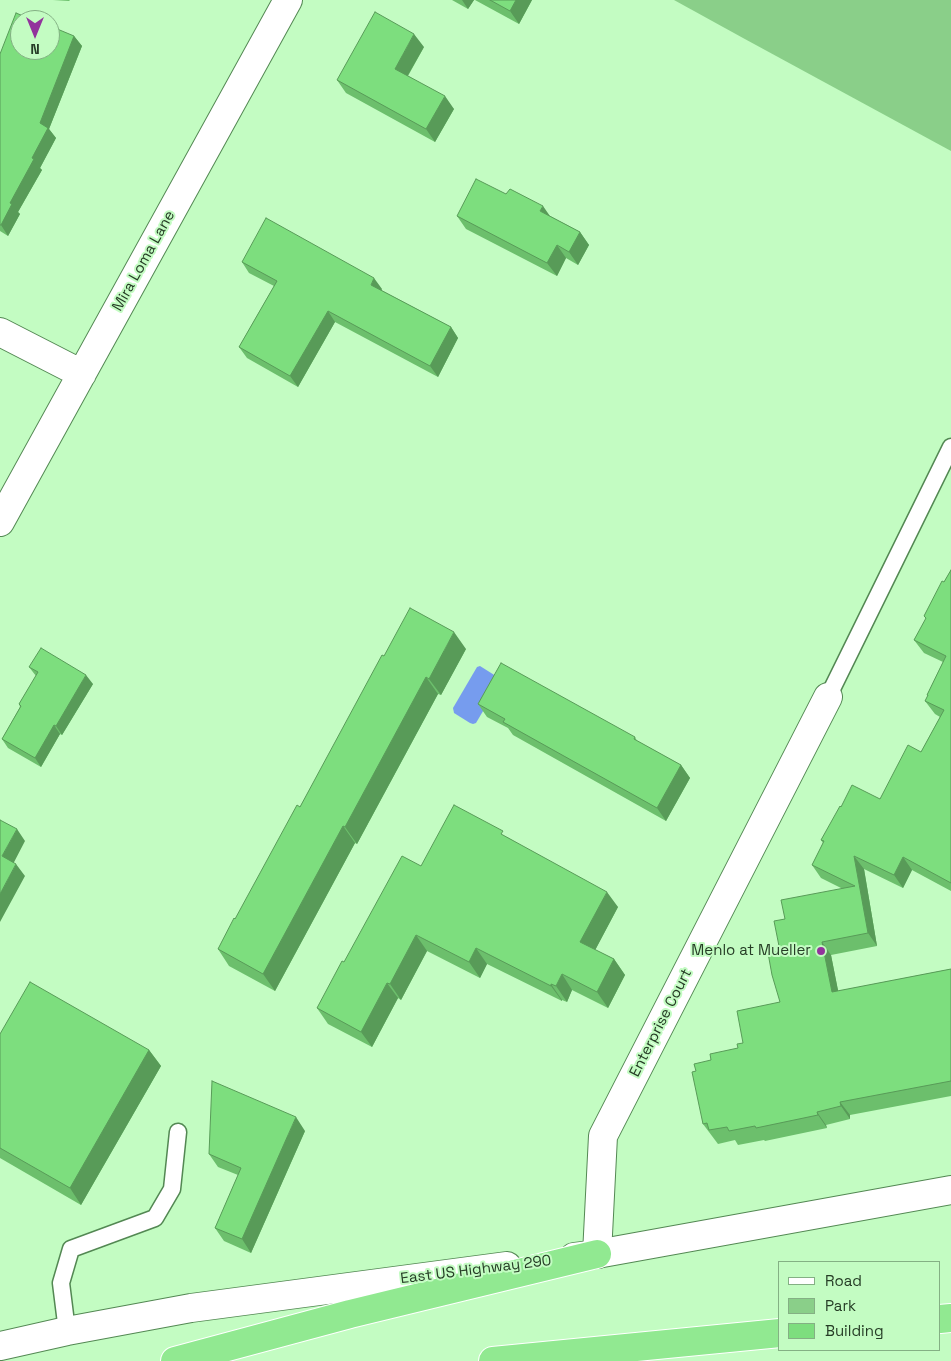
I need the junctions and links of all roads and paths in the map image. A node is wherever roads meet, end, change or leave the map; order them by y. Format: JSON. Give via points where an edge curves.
{"nodes":[{"id":1,"x":288,"y":0,"type":"edge"},
{"id":2,"x":0,"y":332,"type":"edge"},
{"id":3,"x":82,"y":374,"type":"junction"},
{"id":4,"x":951,"y":447,"type":"edge"},
{"id":5,"x":0,"y":522,"type":"edge"},
{"id":6,"x":828,"y":697,"type":"joint"},
{"id":7,"x":178,"y":1132,"type":"dead end"},
{"id":8,"x":951,"y":1190,"type":"edge"},
{"id":9,"x":597,"y":1254,"type":"junction"},
{"id":10,"x":67,"y":1331,"type":"junction"},
{"id":11,"x":778,"y":1333,"type":"edge"},
{"id":12,"x":0,"y":1346,"type":"edge"},
{"id":13,"x":174,"y":1361,"type":"edge"},
{"id":14,"x":493,"y":1361,"type":"edge"}],
"edges":[{"from":1,"to":3,"type":"street","name":"Mira Loma Lane"},
{"from":2,"to":3,"type":"street"},
{"from":3,"to":5,"type":"street","name":"Mira Loma Lane"},
{"from":4,"to":6,"type":"lane"},
{"from":6,"to":9,"type":"street","name":"Enterprise Court","via":[[603,1136]]},
{"from":7,"to":10,"type":"lane","via":[[172,1189],[155,1218],[71,1249],[61,1283]]},
{"from":8,"to":9,"type":"street","name":"East US Highway 290"},
{"from":9,"to":10,"type":"street","name":"East US Highway 290","via":[[191,1308]]},
{"from":9,"to":13,"type":"highway"},
{"from":10,"to":12,"type":"street","name":"East US Highway 290"},
{"from":11,"to":14,"type":"highway"}]}
